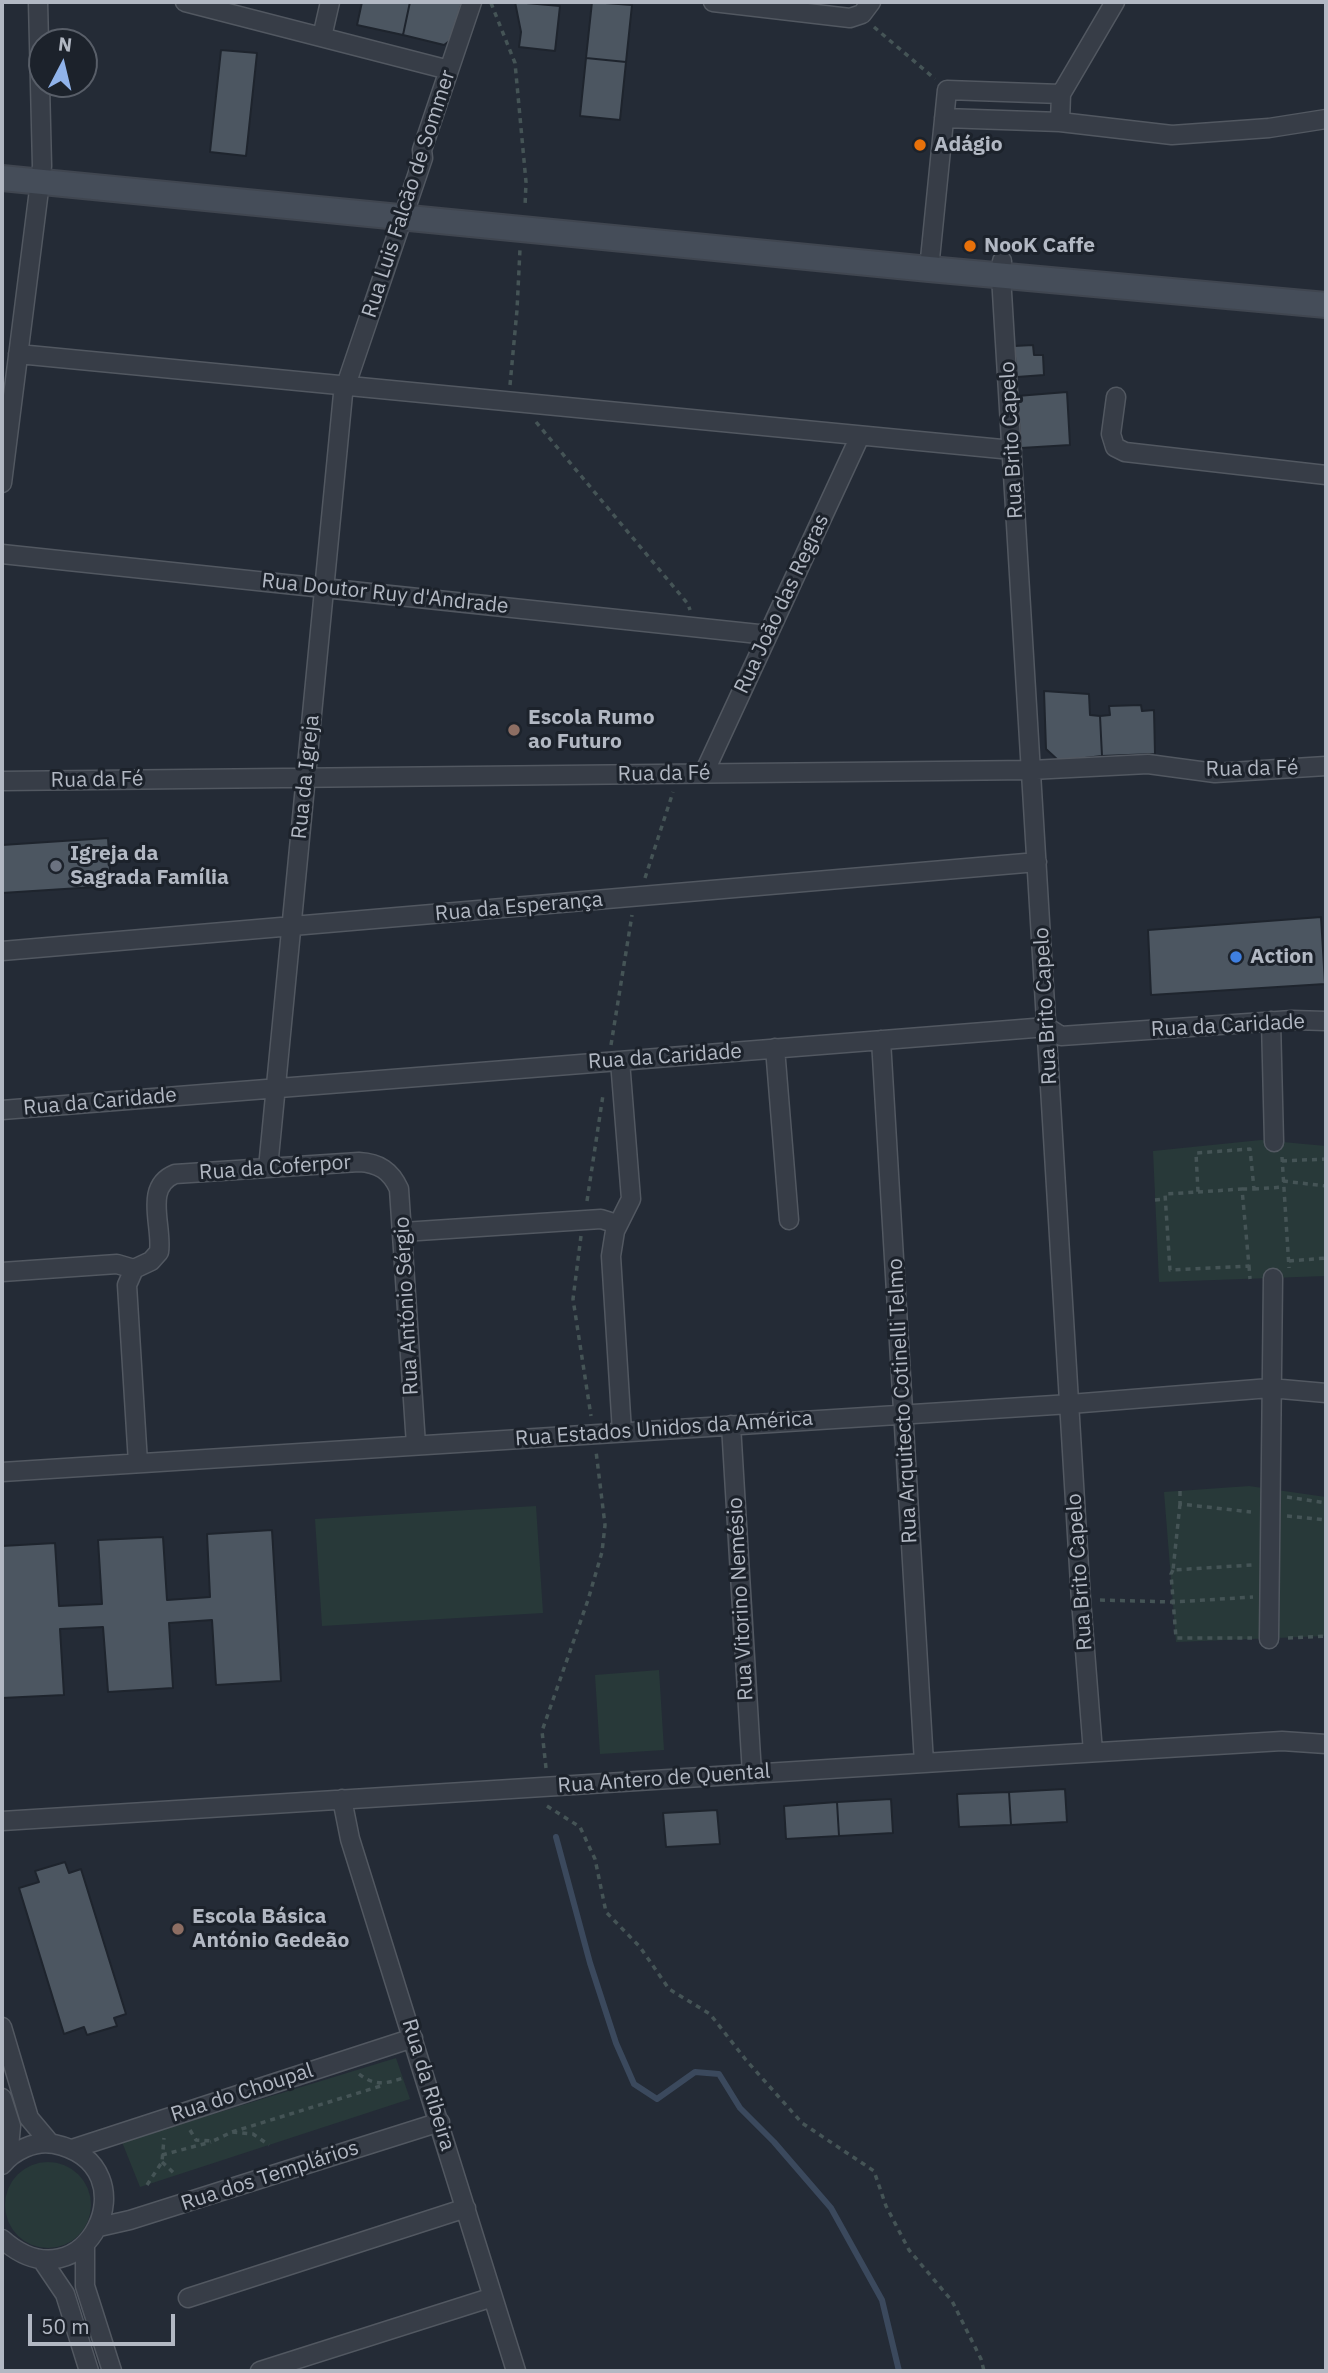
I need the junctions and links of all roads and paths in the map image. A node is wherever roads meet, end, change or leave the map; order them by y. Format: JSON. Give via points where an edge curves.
{"nodes":[{"id":1,"x":38,"y":2,"type":"edge"},
{"id":2,"x":185,"y":2,"type":"edge"},
{"id":3,"x":330,"y":2,"type":"edge"},
{"id":4,"x":472,"y":2,"type":"edge"},
{"id":5,"x":713,"y":2,"type":"edge"},
{"id":6,"x":1115,"y":2,"type":"edge"},
{"id":7,"x":866,"y":8,"type":"edge"},
{"id":8,"x":321,"y":37,"type":"junction"},
{"id":9,"x":449,"y":69,"type":"junction"},
{"id":10,"x":947,"y":90,"type":"junction"},
{"id":11,"x":1061,"y":94,"type":"junction"},
{"id":12,"x":944,"y":118,"type":"junction"},
{"id":13,"x":1326,"y":119,"type":"edge"},
{"id":14,"x":1060,"y":122,"type":"junction"},
{"id":15,"x":2,"y":162,"type":"edge"},
{"id":16,"x":41,"y":174,"type":"junction"},
{"id":17,"x":2,"y":178,"type":"edge"},
{"id":18,"x":405,"y":210,"type":"junction"},
{"id":19,"x":930,"y":262,"type":"junction"},
{"id":20,"x":1001,"y":268,"type":"junction"},
{"id":21,"x":1326,"y":289,"type":"edge"},
{"id":22,"x":1326,"y":305,"type":"edge"},
{"id":23,"x":18,"y":354,"type":"junction"},
{"id":24,"x":346,"y":386,"type":"junction"},
{"id":25,"x":1116,"y":397,"type":"dead end"},
{"id":26,"x":860,"y":436,"type":"junction"},
{"id":27,"x":1012,"y":450,"type":"junction"},
{"id":28,"x":1326,"y":475,"type":"edge"},
{"id":29,"x":2,"y":483,"type":"edge"},
{"id":30,"x":2,"y":554,"type":"edge"},
{"id":31,"x":324,"y":588,"type":"junction"},
{"id":32,"x":768,"y":635,"type":"junction"},
{"id":33,"x":1326,"y":766,"type":"edge"},
{"id":34,"x":1031,"y":770,"type":"junction"},
{"id":35,"x":704,"y":773,"type":"junction"},
{"id":36,"x":306,"y":777,"type":"junction"},
{"id":37,"x":2,"y":781,"type":"edge"},
{"id":38,"x":1037,"y":862,"type":"junction"},
{"id":39,"x":292,"y":926,"type":"junction"},
{"id":40,"x":2,"y":951,"type":"edge"},
{"id":41,"x":1271,"y":1021,"type":"junction"},
{"id":42,"x":1326,"y":1021,"type":"edge"},
{"id":43,"x":1047,"y":1027,"type":"junction"},
{"id":44,"x":881,"y":1040,"type":"junction"},
{"id":45,"x":775,"y":1048,"type":"junction"},
{"id":46,"x":620,"y":1061,"type":"junction"},
{"id":47,"x":276,"y":1088,"type":"junction"},
{"id":48,"x":2,"y":1110,"type":"edge"},
{"id":49,"x":1274,"y":1142,"type":"joint"},
{"id":50,"x":1195,"y":1147,"type":"dead end"},
{"id":51,"x":1196,"y":1153,"type":"junction"},
{"id":52,"x":1326,"y":1159,"type":"edge"},
{"id":53,"x":1282,"y":1161,"type":"junction"},
{"id":54,"x":268,"y":1168,"type":"junction"},
{"id":55,"x":388,"y":1171,"type":"joint"},
{"id":56,"x":1284,"y":1184,"type":"junction"},
{"id":57,"x":1326,"y":1186,"type":"edge"},
{"id":58,"x":1242,"y":1189,"type":"junction"},
{"id":59,"x":1254,"y":1189,"type":"junction"},
{"id":60,"x":1198,"y":1192,"type":"junction"},
{"id":61,"x":1166,"y":1199,"type":"junction"},
{"id":62,"x":1155,"y":1200,"type":"dead end"},
{"id":63,"x":789,"y":1220,"type":"dead end"},
{"id":64,"x":617,"y":1224,"type":"junction"},
{"id":65,"x":403,"y":1232,"type":"junction"},
{"id":66,"x":1326,"y":1258,"type":"edge"},
{"id":67,"x":1289,"y":1261,"type":"junction"},
{"id":68,"x":1249,"y":1266,"type":"junction"},
{"id":69,"x":134,"y":1269,"type":"junction"},
{"id":70,"x":2,"y":1272,"type":"edge"},
{"id":71,"x":1281,"y":1278,"type":"joint"},
{"id":72,"x":1250,"y":1279,"type":"dead end"},
{"id":73,"x":1270,"y":1388,"type":"junction"},
{"id":74,"x":1326,"y":1393,"type":"edge"},
{"id":75,"x":1070,"y":1404,"type":"junction"},
{"id":76,"x":903,"y":1414,"type":"junction"},
{"id":77,"x":731,"y":1425,"type":"junction"},
{"id":78,"x":622,"y":1432,"type":"junction"},
{"id":79,"x":416,"y":1445,"type":"junction"},
{"id":80,"x":138,"y":1463,"type":"junction"},
{"id":81,"x":2,"y":1472,"type":"edge"},
{"id":82,"x":1180,"y":1491,"type":"dead end"},
{"id":83,"x":1269,"y":1494,"type":"junction"},
{"id":84,"x":1326,"y":1503,"type":"edge"},
{"id":85,"x":1180,"y":1504,"type":"junction"},
{"id":86,"x":1269,"y":1514,"type":"junction"},
{"id":87,"x":1326,"y":1520,"type":"edge"},
{"id":88,"x":1269,"y":1563,"type":"junction"},
{"id":89,"x":1173,"y":1570,"type":"junction"},
{"id":90,"x":1269,"y":1596,"type":"junction"},
{"id":91,"x":1081,"y":1600,"type":"junction"},
{"id":92,"x":1173,"y":1602,"type":"junction"},
{"id":93,"x":1326,"y":1636,"type":"edge"},
{"id":94,"x":1269,"y":1639,"type":"junction"},
{"id":95,"x":1326,"y":1745,"type":"edge"},
{"id":96,"x":1093,"y":1752,"type":"junction"},
{"id":97,"x":925,"y":1763,"type":"junction"},
{"id":98,"x":752,"y":1773,"type":"junction"},
{"id":99,"x":542,"y":1787,"type":"junction"},
{"id":100,"x":342,"y":1799,"type":"junction"},
{"id":101,"x":2,"y":1821,"type":"edge"},
{"id":102,"x":2,"y":2027,"type":"edge"},
{"id":103,"x":413,"y":2038,"type":"junction"},
{"id":104,"x":355,"y":2070,"type":"dead end"},
{"id":105,"x":403,"y":2078,"type":"dead end"},
{"id":106,"x":384,"y":2085,"type":"junction"},
{"id":107,"x":2,"y":2098,"type":"edge"},
{"id":108,"x":185,"y":2122,"type":"dead end"},
{"id":109,"x":440,"y":2122,"type":"junction"},
{"id":110,"x":165,"y":2129,"type":"dead end"},
{"id":111,"x":232,"y":2132,"type":"junction"},
{"id":112,"x":213,"y":2141,"type":"junction"},
{"id":113,"x":50,"y":2143,"type":"junction"},
{"id":114,"x":269,"y":2145,"type":"dead end"},
{"id":115,"x":72,"y":2149,"type":"junction"},
{"id":116,"x":162,"y":2155,"type":"junction"},
{"id":117,"x":5,"y":2162,"type":"edge"},
{"id":118,"x":162,"y":2162,"type":"junction"},
{"id":119,"x":176,"y":2175,"type":"dead end"},
{"id":120,"x":147,"y":2185,"type":"dead end"},
{"id":121,"x":466,"y":2208,"type":"junction"},
{"id":122,"x":99,"y":2227,"type":"junction"},
{"id":123,"x":2,"y":2239,"type":"edge"},
{"id":124,"x":85,"y":2245,"type":"junction"},
{"id":125,"x":21,"y":2254,"type":"junction"},
{"id":126,"x":43,"y":2260,"type":"junction"},
{"id":127,"x":2,"y":2261,"type":"edge"},
{"id":128,"x":493,"y":2297,"type":"junction"},
{"id":129,"x":188,"y":2298,"type":"dead end"},
{"id":130,"x":89,"y":2371,"type":"edge"},
{"id":131,"x":112,"y":2371,"type":"edge"},
{"id":132,"x":260,"y":2371,"type":"edge"},
{"id":133,"x":516,"y":2371,"type":"edge"},
{"id":134,"x":984,"y":2371,"type":"edge"}],
"edges":[{"from":1,"to":16,"type":"street"},
{"from":2,"to":8,"type":"street"},
{"from":3,"to":8,"type":"street"},
{"from":4,"to":9,"type":"street","name":"Rua Luis Falcão de Sommer"},
{"from":5,"to":7,"type":"street","via":[[843,18]]},
{"from":6,"to":11,"type":"street"},
{"from":7,"to":10,"type":"path"},
{"from":8,"to":9,"type":"street"},
{"from":9,"to":18,"type":"street","name":"Rua Luis Falcão de Sommer"},
{"from":10,"to":11,"type":"street"},
{"from":10,"to":12,"type":"street"},
{"from":11,"to":14,"type":"street"},
{"from":12,"to":14,"type":"street"},
{"from":12,"to":19,"type":"street"},
{"from":13,"to":14,"type":"street","via":[[1172,135]]},
{"from":15,"to":16,"type":"street"},
{"from":16,"to":17,"type":"street"},
{"from":16,"to":18,"type":"street"},
{"from":16,"to":23,"type":"street"},
{"from":18,"to":19,"type":"street"},
{"from":18,"to":24,"type":"street","name":"Rua Luis Falcão de Sommer"},
{"from":19,"to":20,"type":"street"},
{"from":20,"to":21,"type":"street"},
{"from":20,"to":22,"type":"street"},
{"from":20,"to":27,"type":"street","name":"Rua Brito Capelo"},
{"from":23,"to":24,"type":"street"},
{"from":23,"to":29,"type":"street"},
{"from":24,"to":26,"type":"street"},
{"from":24,"to":31,"type":"street","name":"Rua da Igreja"},
{"from":25,"to":28,"type":"street","via":[[1111,434],[1115,447],[1125,452]]},
{"from":26,"to":27,"type":"street"},
{"from":26,"to":32,"type":"street","name":"Rua João das Regras"},
{"from":27,"to":34,"type":"street","name":"Rua Brito Capelo"},
{"from":30,"to":31,"type":"street","name":"Rua Doutor Ruy d'Andrade"},
{"from":31,"to":32,"type":"street","name":"Rua Doutor Ruy d'Andrade"},
{"from":31,"to":36,"type":"street","name":"Rua da Igreja"},
{"from":32,"to":35,"type":"street","name":"Rua João das Regras"},
{"from":33,"to":34,"type":"street","name":"Rua da Fé","via":[[1215,773],[1148,764]]},
{"from":34,"to":35,"type":"street","name":"Rua da Fé"},
{"from":34,"to":38,"type":"street","name":"Rua Brito Capelo"},
{"from":35,"to":36,"type":"street","name":"Rua da Fé"},
{"from":36,"to":37,"type":"street","name":"Rua da Fé"},
{"from":36,"to":39,"type":"street","name":"Rua da Igreja"},
{"from":38,"to":39,"type":"street","name":"Rua da Esperança"},
{"from":38,"to":43,"type":"street","name":"Rua Brito Capelo"},
{"from":39,"to":40,"type":"street","name":"Rua da Esperança"},
{"from":39,"to":47,"type":"street","name":"Rua da Igreja"},
{"from":41,"to":42,"type":"street","name":"Rua da Caridade"},
{"from":41,"to":43,"type":"street","name":"Rua da Caridade","via":[[1061,1036]]},
{"from":41,"to":49,"type":"street"},
{"from":43,"to":44,"type":"street","name":"Rua da Caridade"},
{"from":43,"to":75,"type":"street","name":"Rua Brito Capelo"},
{"from":44,"to":45,"type":"street","name":"Rua da Caridade"},
{"from":44,"to":76,"type":"street","name":"Rua Arquitecto Cotinelli Telmo"},
{"from":45,"to":46,"type":"street","name":"Rua da Caridade"},
{"from":45,"to":63,"type":"street"},
{"from":46,"to":47,"type":"street","name":"Rua da Caridade"},
{"from":46,"to":64,"type":"street","via":[[631,1194]]},
{"from":47,"to":48,"type":"street","name":"Rua da Caridade"},
{"from":47,"to":54,"type":"street","name":"Rua da Igreja"},
{"from":49,"to":53,"type":"path","via":[[1274,1156],[1282,1156]]},
{"from":50,"to":51,"type":"path"},
{"from":51,"to":59,"type":"path","via":[[1250,1149]]},
{"from":51,"to":60,"type":"path"},
{"from":52,"to":53,"type":"path"},
{"from":53,"to":56,"type":"path"},
{"from":54,"to":55,"type":"street","name":"Rua da Coferpor","via":[[359,1162]]},
{"from":54,"to":69,"type":"street","name":"Rua da Coferpor","via":[[175,1174],[162,1182],[157,1195],[159,1252]]},
{"from":55,"to":65,"type":"street","name":"Rua António Sérgio","via":[[399,1189]]},
{"from":56,"to":57,"type":"path"},
{"from":56,"to":59,"type":"path"},
{"from":56,"to":67,"type":"path"},
{"from":58,"to":59,"type":"path"},
{"from":58,"to":60,"type":"path"},
{"from":58,"to":68,"type":"path"},
{"from":60,"to":61,"type":"path","via":[[1166,1194]]},
{"from":61,"to":62,"type":"path"},
{"from":61,"to":68,"type":"path","via":[[1170,1270]]},
{"from":64,"to":65,"type":"street","via":[[601,1219]]},
{"from":64,"to":78,"type":"street","via":[[611,1256]]},
{"from":65,"to":79,"type":"street","name":"Rua António Sérgio"},
{"from":66,"to":67,"type":"path"},
{"from":67,"to":71,"type":"path"},
{"from":68,"to":72,"type":"path"},
{"from":69,"to":70,"type":"street","via":[[117,1264]]},
{"from":69,"to":80,"type":"street","via":[[127,1285]]},
{"from":71,"to":73,"type":"street"},
{"from":73,"to":74,"type":"street","name":"Rua Estados Unidos da América"},
{"from":73,"to":75,"type":"street","name":"Rua Estados Unidos da América"},
{"from":73,"to":83,"type":"street"},
{"from":75,"to":76,"type":"street","name":"Rua Estados Unidos da América"},
{"from":75,"to":91,"type":"street","name":"Rua Brito Capelo"},
{"from":76,"to":77,"type":"street","name":"Rua Estados Unidos da América"},
{"from":76,"to":97,"type":"street","name":"Rua Arquitecto Cotinelli Telmo"},
{"from":77,"to":78,"type":"street","name":"Rua Estados Unidos da América"},
{"from":77,"to":98,"type":"street","name":"Rua Vitorino Nemésio"},
{"from":78,"to":79,"type":"street","name":"Rua Estados Unidos da América"},
{"from":79,"to":80,"type":"street","name":"Rua Estados Unidos da América"},
{"from":80,"to":81,"type":"street","name":"Rua Estados Unidos da América"},
{"from":82,"to":85,"type":"path"},
{"from":83,"to":84,"type":"path"},
{"from":83,"to":86,"type":"street"},
{"from":85,"to":86,"type":"path"},
{"from":85,"to":89,"type":"path"},
{"from":86,"to":87,"type":"path"},
{"from":86,"to":88,"type":"street"},
{"from":88,"to":89,"type":"path"},
{"from":88,"to":90,"type":"street"},
{"from":89,"to":92,"type":"path"},
{"from":90,"to":92,"type":"path"},
{"from":90,"to":94,"type":"street"},
{"from":91,"to":92,"type":"path"},
{"from":91,"to":96,"type":"street","name":"Rua Brito Capelo"},
{"from":92,"to":94,"type":"path","via":[[1176,1638]]},
{"from":93,"to":94,"type":"path"},
{"from":95,"to":96,"type":"street","name":"Rua Antero de Quental","via":[[1282,1741]]},
{"from":96,"to":97,"type":"street","name":"Rua Antero de Quental"},
{"from":97,"to":98,"type":"street","name":"Rua Antero de Quental"},
{"from":98,"to":99,"type":"street","name":"Rua Antero de Quental"},
{"from":99,"to":100,"type":"street","name":"Rua Antero de Quental"},
{"from":99,"to":134,"type":"path","via":[[546,1805],[580,1827],[595,1859],[606,1912],[640,1947],[669,1989],[710,2014],[802,2123],[874,2171],[909,2250],[952,2301]]},
{"from":100,"to":101,"type":"street","name":"Rua Antero de Quental"},
{"from":100,"to":103,"type":"street","name":"Rua da Ribeira","via":[[350,1839]]},
{"from":102,"to":113,"type":"street","via":[[29,2118]]},
{"from":103,"to":109,"type":"street","name":"Rua da Ribeira"},
{"from":103,"to":115,"type":"street","name":"Rua do Choupal"},
{"from":104,"to":106,"type":"path"},
{"from":105,"to":106,"type":"path"},
{"from":106,"to":111,"type":"path"},
{"from":107,"to":117,"type":"street","via":[[11,2126]]},
{"from":108,"to":112,"type":"path","via":[[196,2140]]},
{"from":109,"to":121,"type":"street","name":"Rua da Ribeira"},
{"from":109,"to":122,"type":"street","name":"Rua dos Templários"},
{"from":110,"to":116,"type":"path"},
{"from":111,"to":112,"type":"path"},
{"from":111,"to":114,"type":"path","via":[[253,2134]]},
{"from":112,"to":116,"type":"path"},
{"from":113,"to":115,"type":"street"},
{"from":113,"to":117,"type":"street","via":[[27,2146]]},
{"from":115,"to":122,"type":"street","via":[[90,2163],[102,2183],[105,2205]]},
{"from":116,"to":118,"type":"path"},
{"from":118,"to":119,"type":"path"},
{"from":118,"to":120,"type":"path"},
{"from":121,"to":128,"type":"street","name":"Rua da Ribeira"},
{"from":121,"to":129,"type":"street"},
{"from":122,"to":124,"type":"street"},
{"from":123,"to":125,"type":"street"},
{"from":124,"to":126,"type":"street","via":[[65,2256]]},
{"from":124,"to":131,"type":"street","via":[[85,2286]]},
{"from":125,"to":126,"type":"street"},
{"from":125,"to":127,"type":"street"},
{"from":126,"to":130,"type":"street","via":[[65,2294]]},
{"from":128,"to":132,"type":"street"},
{"from":128,"to":133,"type":"street","name":"Rua da Ribeira"}]}
